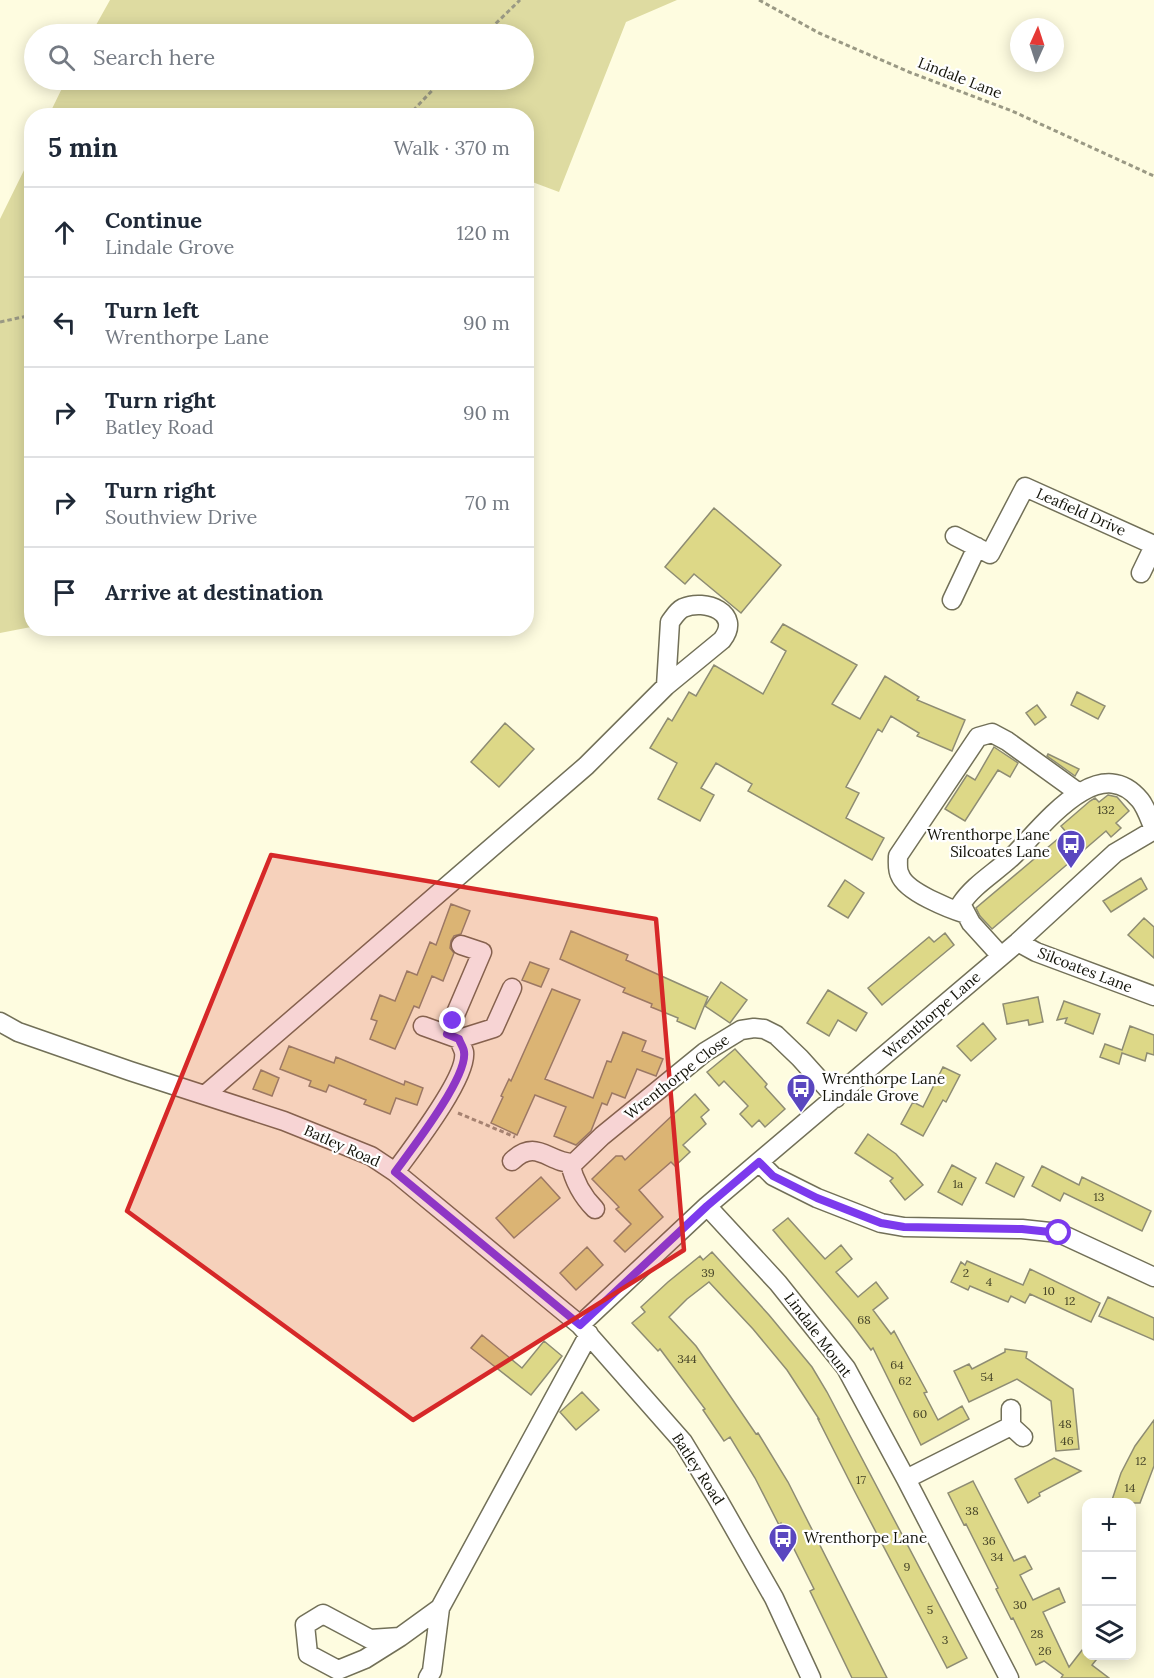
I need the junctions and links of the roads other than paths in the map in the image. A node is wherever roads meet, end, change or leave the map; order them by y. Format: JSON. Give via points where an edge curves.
{"nodes":[{"id":1,"x":955,"y":536,"type":"dead end"},
{"id":2,"x":1154,"y":546,"type":"edge"},
{"id":3,"x":977,"y":547,"type":"junction"},
{"id":4,"x":1141,"y":573,"type":"dead end"},
{"id":5,"x":952,"y":600,"type":"dead end"},
{"id":6,"x":666,"y":686,"type":"junction"},
{"id":7,"x":1079,"y":793,"type":"junction"},
{"id":8,"x":1154,"y":829,"type":"edge"},
{"id":9,"x":966,"y":914,"type":"junction"},
{"id":10,"x":1018,"y":942,"type":"junction"},
{"id":11,"x":461,"y":945,"type":"dead end"},
{"id":12,"x":1001,"y":956,"type":"junction"},
{"id":13,"x":512,"y":987,"type":"dead end"},
{"id":14,"x":1154,"y":996,"type":"edge"},
{"id":15,"x":0,"y":1022,"type":"edge"},
{"id":16,"x":423,"y":1026,"type":"dead end"},
{"id":17,"x":453,"y":1031,"type":"junction"},
{"id":18,"x":205,"y":1095,"type":"junction"},
{"id":19,"x":836,"y":1098,"type":"junction"},
{"id":20,"x":512,"y":1161,"type":"dead end"},
{"id":21,"x":759,"y":1162,"type":"junction"},
{"id":22,"x":570,"y":1163,"type":"junction"},
{"id":23,"x":395,"y":1172,"type":"junction"},
{"id":24,"x":707,"y":1206,"type":"junction"},
{"id":25,"x":595,"y":1209,"type":"dead end"},
{"id":26,"x":1154,"y":1276,"type":"edge"},
{"id":27,"x":584,"y":1330,"type":"junction"},
{"id":28,"x":1015,"y":1424,"type":"dead end"},
{"id":29,"x":906,"y":1479,"type":"junction"},
{"id":30,"x":440,"y":1608,"type":"junction"},
{"id":31,"x":400,"y":1637,"type":"junction"},
{"id":32,"x":428,"y":1678,"type":"edge"},
{"id":33,"x":811,"y":1678,"type":"edge"},
{"id":34,"x":1009,"y":1678,"type":"edge"}],
"edges":[{"from":1,"to":3,"type":"street"},
{"from":2,"to":3,"type":"street","name":"Leafield Drive","via":[[1025,487],[990,554]]},
{"from":2,"to":4,"type":"street","name":"Leafield Drive"},
{"from":3,"to":5,"type":"street"},
{"from":6,"to":6,"type":"street","via":[[722,640],[729,623],[722,613],[711,606],[694,605],[676,614],[670,622]]},
{"from":6,"to":18,"type":"street","via":[[586,765]]},
{"from":7,"to":8,"type":"street","via":[[1099,784],[1114,783],[1128,789],[1141,801]]},
{"from":7,"to":9,"type":"street","via":[[967,895],[961,904]]},
{"from":7,"to":9,"type":"street","via":[[1007,741],[992,733],[978,737],[898,856],[904,883],[944,908]]},
{"from":8,"to":10,"type":"street","name":"Wrenthorpe Lane","via":[[1116,853]]},
{"from":9,"to":12,"type":"street"},
{"from":10,"to":12,"type":"street","name":"Wrenthorpe Lane"},
{"from":10,"to":14,"type":"street","name":"Silcoates Lane"},
{"from":11,"to":17,"type":"street","via":[[482,952]]},
{"from":12,"to":19,"type":"street","name":"Wrenthorpe Lane"},
{"from":13,"to":17,"type":"street","via":[[494,1028]]},
{"from":15,"to":18,"type":"street","name":"Batley Road","via":[[18,1032]]},
{"from":16,"to":17,"type":"street"},
{"from":17,"to":23,"type":"street","via":[[464,1052],[462,1064],[442,1107]]},
{"from":18,"to":23,"type":"street","name":"Batley Road","via":[[284,1120],[370,1156]]},
{"from":19,"to":21,"type":"street","name":"Wrenthorpe Lane"},
{"from":19,"to":22,"type":"street","name":"Wrenthorpe Close","via":[[776,1035],[764,1029],[741,1030],[705,1052]]},
{"from":20,"to":22,"type":"street","via":[[528,1150]]},
{"from":21,"to":24,"type":"street","name":"Wrenthorpe Lane"},
{"from":21,"to":26,"type":"street","via":[[790,1185],[881,1223],[1059,1233]]},
{"from":22,"to":25,"type":"street","via":[[586,1200]]},
{"from":23,"to":27,"type":"street","name":"Batley Road"},
{"from":24,"to":27,"type":"street","name":"Wrenthorpe Lane"},
{"from":24,"to":29,"type":"street","name":"Lindale Mount","via":[[778,1283],[846,1368]]},
{"from":27,"to":30,"type":"street","name":"Wrenthorpe Lane"},
{"from":27,"to":33,"type":"street","name":"Batley Road","via":[[683,1442],[774,1598]]},
{"from":28,"to":29,"type":"street"},
{"from":29,"to":34,"type":"street","name":"Lindale Mount"},
{"from":30,"to":31,"type":"street"},
{"from":30,"to":32,"type":"street"},
{"from":31,"to":31,"type":"street","via":[[370,1639],[323,1614],[305,1626],[308,1654],[338,1670]]}]}
